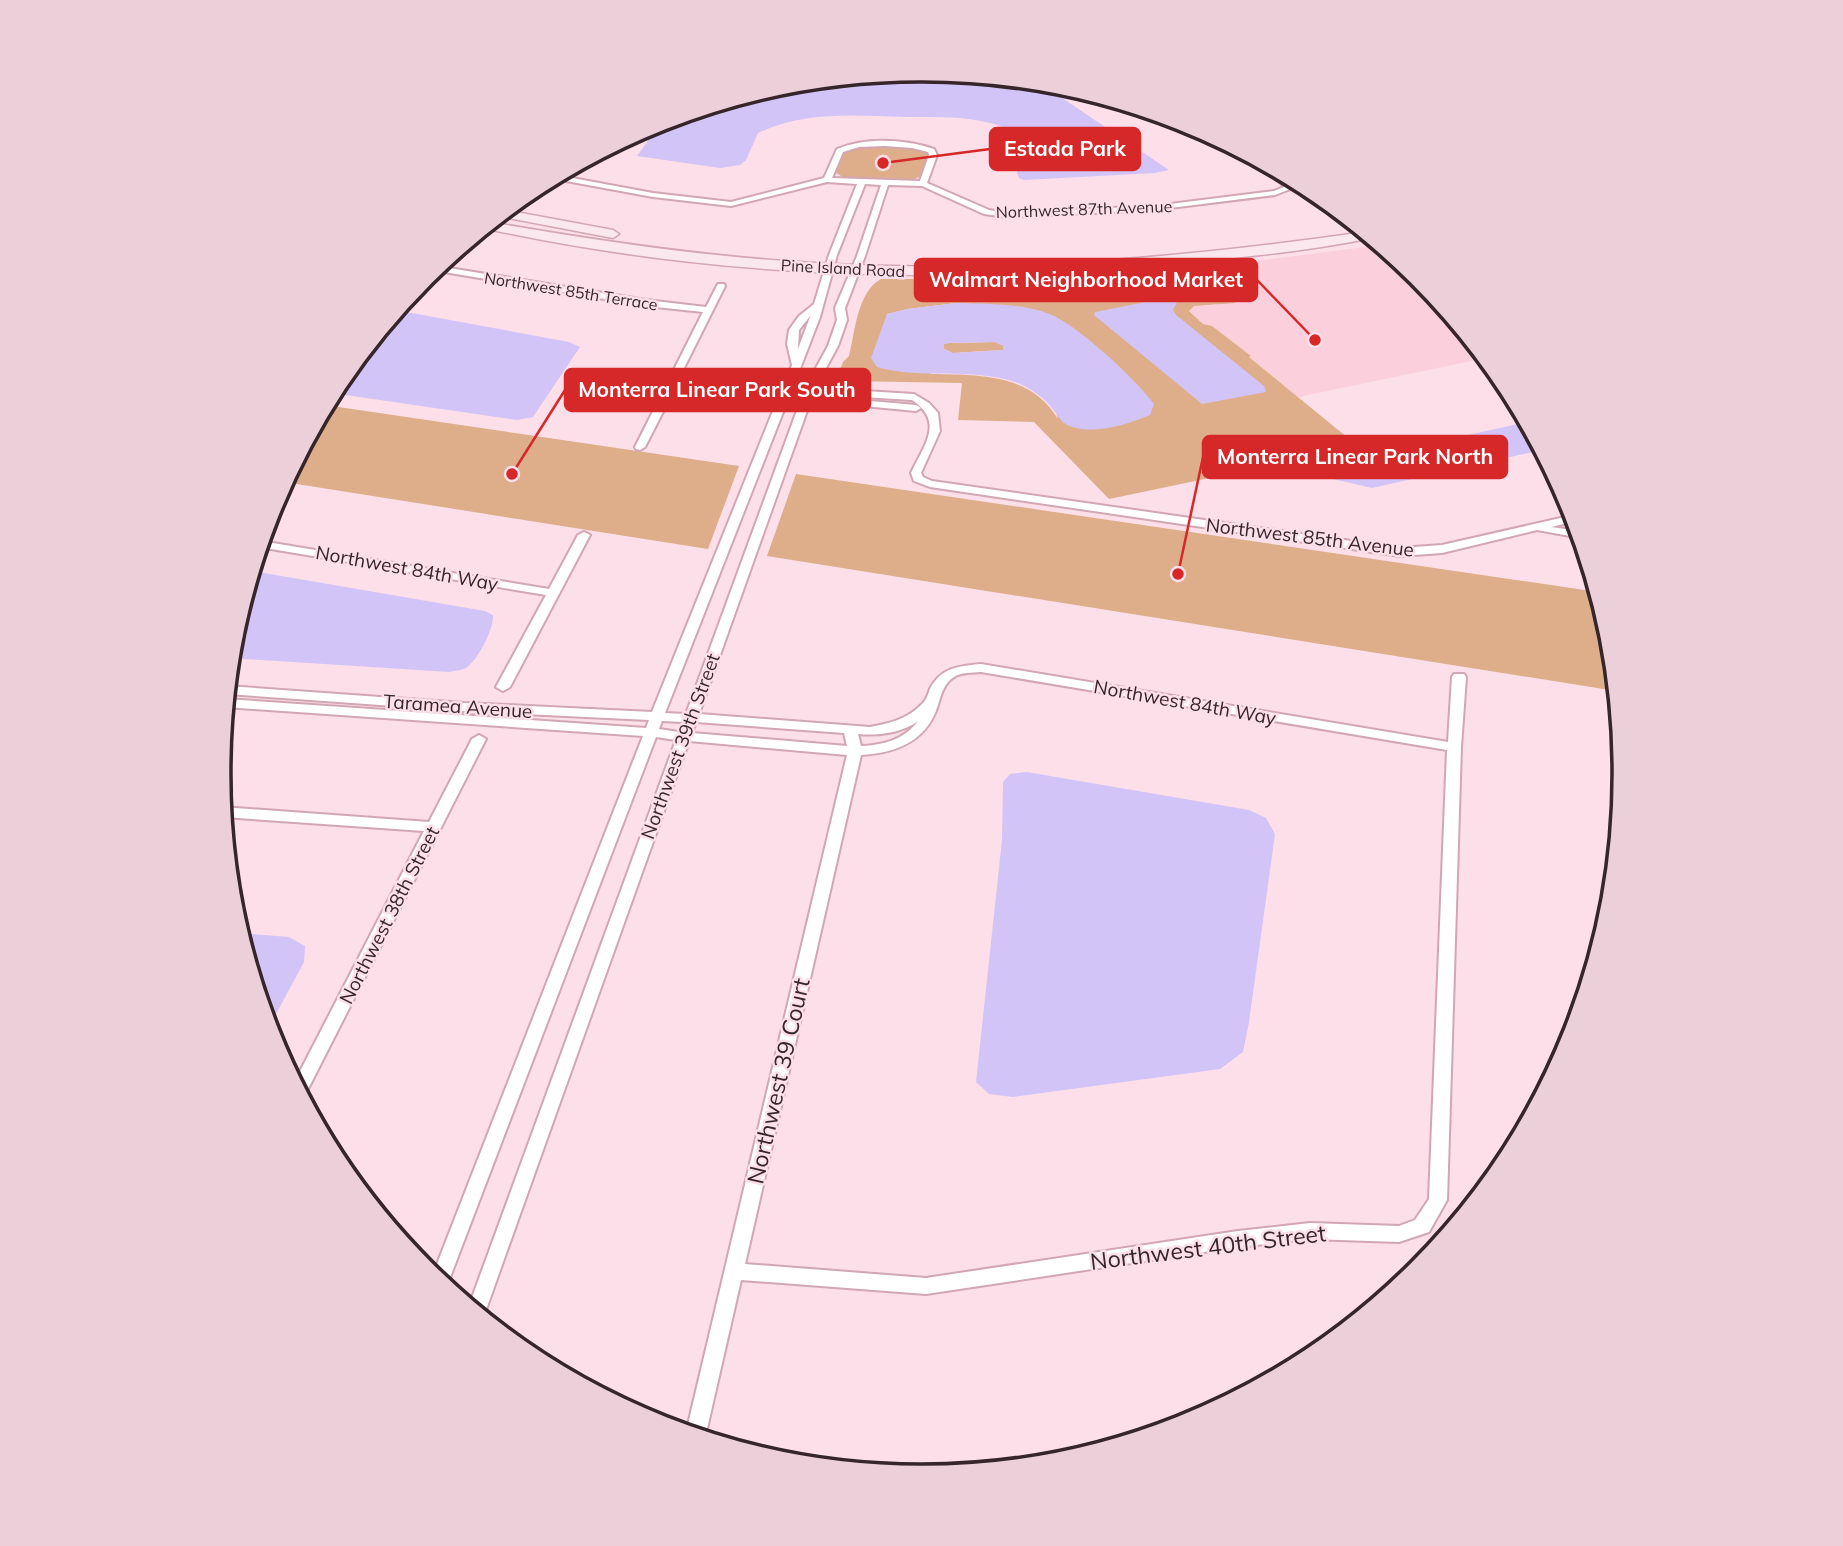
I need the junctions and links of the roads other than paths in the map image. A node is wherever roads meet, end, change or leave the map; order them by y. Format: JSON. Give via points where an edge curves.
{"nodes":[{"id":1,"x":568,"y":180,"type":"edge"},
{"id":2,"x":827,"y":180,"type":"junction"},
{"id":3,"x":862,"y":182,"type":"junction"},
{"id":4,"x":885,"y":183,"type":"junction"},
{"id":5,"x":923,"y":184,"type":"junction"},
{"id":6,"x":1288,"y":188,"type":"edge"},
{"id":7,"x":514,"y":216,"type":"edge"},
{"id":8,"x":498,"y":227,"type":"edge"},
{"id":9,"x":1345,"y":228,"type":"edge"},
{"id":10,"x":1357,"y":237,"type":"edge"},
{"id":11,"x":831,"y":262,"type":"junction"},
{"id":12,"x":858,"y":263,"type":"junction"},
{"id":13,"x":449,"y":270,"type":"edge"},
{"id":14,"x":721,"y":286,"type":"dead end"},
{"id":15,"x":709,"y":310,"type":"junction"},
{"id":16,"x":669,"y":388,"type":"junction"},
{"id":17,"x":785,"y":394,"type":"junction"},
{"id":18,"x":808,"y":395,"type":"junction"},
{"id":19,"x":640,"y":447,"type":"dead end"},
{"id":20,"x":1564,"y":521,"type":"edge"},
{"id":21,"x":1534,"y":528,"type":"junction"},
{"id":22,"x":1569,"y":533,"type":"edge"},
{"id":23,"x":584,"y":535,"type":"dead end"},
{"id":24,"x":269,"y":546,"type":"edge"},
{"id":25,"x":554,"y":593,"type":"junction"},
{"id":26,"x":1459,"y":677,"type":"dead end"},
{"id":27,"x":503,"y":687,"type":"dead end"},
{"id":28,"x":236,"y":691,"type":"edge"},
{"id":29,"x":933,"y":702,"type":"junction"},
{"id":30,"x":235,"y":703,"type":"edge"},
{"id":31,"x":689,"y":718,"type":"junction"},
{"id":32,"x":654,"y":725,"type":"junction"},
{"id":33,"x":850,"y":729,"type":"junction"},
{"id":34,"x":682,"y":737,"type":"junction"},
{"id":35,"x":479,"y":739,"type":"dead end"},
{"id":36,"x":1454,"y":747,"type":"junction"},
{"id":37,"x":855,"y":750,"type":"junction"},
{"id":38,"x":232,"y":813,"type":"edge"},
{"id":39,"x":435,"y":827,"type":"junction"},
{"id":40,"x":303,"y":1081,"type":"edge"},
{"id":41,"x":444,"y":1271,"type":"edge"},
{"id":42,"x":734,"y":1271,"type":"junction"},
{"id":43,"x":479,"y":1303,"type":"edge"},
{"id":44,"x":698,"y":1426,"type":"edge"}],
"edges":[{"from":1,"to":2,"type":"street","name":"Northwest 87th Avenue","via":[[742,204]]},
{"from":2,"to":3,"type":"street","name":"Northwest 87th Avenue"},
{"from":2,"to":5,"type":"street","via":[[846,145],[890,145],[932,148]]},
{"from":3,"to":4,"type":"street","name":"Northwest 87th Avenue"},
{"from":3,"to":11,"type":"street","name":"Northwest 39th Street"},
{"from":4,"to":5,"type":"street","name":"Northwest 87th Avenue"},
{"from":4,"to":12,"type":"street","name":"Northwest 39th Street"},
{"from":5,"to":6,"type":"street","name":"Northwest 87th Avenue","via":[[987,212],[1006,215],[1154,208]]},
{"from":7,"to":11,"type":"main road","name":"Pine Island Road","via":[[595,231]]},
{"from":8,"to":11,"type":"main road","name":"Pine Island Road","via":[[660,254]]},
{"from":9,"to":12,"type":"main road","name":"Pine Island Road","via":[[1239,244],[1098,256]]},
{"from":10,"to":12,"type":"main road","name":"Pine Island Road","via":[[1266,252],[1126,265],[979,272]]},
{"from":11,"to":12,"type":"main road","name":"Pine Island Road"},
{"from":11,"to":17,"type":"street","name":"Northwest 39th Street","via":[[819,305],[800,318],[790,341],[796,365]]},
{"from":12,"to":18,"type":"street","name":"Northwest 39th Street","via":[[840,308],[842,320],[833,346]]},
{"from":13,"to":15,"type":"street","name":"Northwest 85th Terrace"},
{"from":14,"to":15,"type":"street"},
{"from":15,"to":16,"type":"street"},
{"from":16,"to":17,"type":"street"},
{"from":16,"to":19,"type":"street"},
{"from":17,"to":18,"type":"street"},
{"from":17,"to":32,"type":"street","name":"Northwest 39th Street"},
{"from":18,"to":21,"type":"street","name":"Northwest 85th Avenue","via":[[908,405],[936,419],[916,472],[918,479],[944,486],[1400,552],[1442,549]]},
{"from":18,"to":31,"type":"street","name":"Northwest 39th Street"},
{"from":20,"to":21,"type":"street","name":"Northwest 85th Avenue"},
{"from":21,"to":22,"type":"street"},
{"from":23,"to":25,"type":"street"},
{"from":24,"to":25,"type":"street","name":"Northwest 84th Way"},
{"from":25,"to":27,"type":"street"},
{"from":26,"to":36,"type":"street","name":"Northwest 40th Street"},
{"from":28,"to":32,"type":"street","name":"Taramea Avenue"},
{"from":29,"to":33,"type":"street","name":"Taramea Avenue","via":[[899,726]]},
{"from":29,"to":36,"type":"street","name":"Northwest 84th Way","via":[[951,673],[981,668]]},
{"from":29,"to":37,"type":"street","name":"Northwest 84th Way","via":[[924,726],[912,736],[887,747]]},
{"from":30,"to":32,"type":"street","name":"Taramea Avenue"},
{"from":31,"to":32,"type":"street","name":"Taramea Avenue"},
{"from":31,"to":33,"type":"street","name":"Taramea Avenue"},
{"from":31,"to":34,"type":"street","name":"Northwest 39th Street"},
{"from":32,"to":34,"type":"street","name":"Taramea Avenue"},
{"from":32,"to":41,"type":"street","name":"Northwest 39th Street"},
{"from":33,"to":37,"type":"street","name":"Northwest 39 Court"},
{"from":34,"to":37,"type":"street","name":"Taramea Avenue"},
{"from":34,"to":43,"type":"street","name":"Northwest 39th Street"},
{"from":35,"to":39,"type":"street","name":"Northwest 38th Street"},
{"from":36,"to":42,"type":"street","name":"Northwest 40th Street","via":[[1438,1200],[1422,1226],[1399,1234],[1310,1231],[1238,1239],[926,1286]]},
{"from":37,"to":42,"type":"street","name":"Northwest 39 Court"},
{"from":38,"to":39,"type":"street"},
{"from":39,"to":40,"type":"street","name":"Northwest 38th Street"},
{"from":42,"to":44,"type":"street","name":"Northwest 39 Court"}]}
